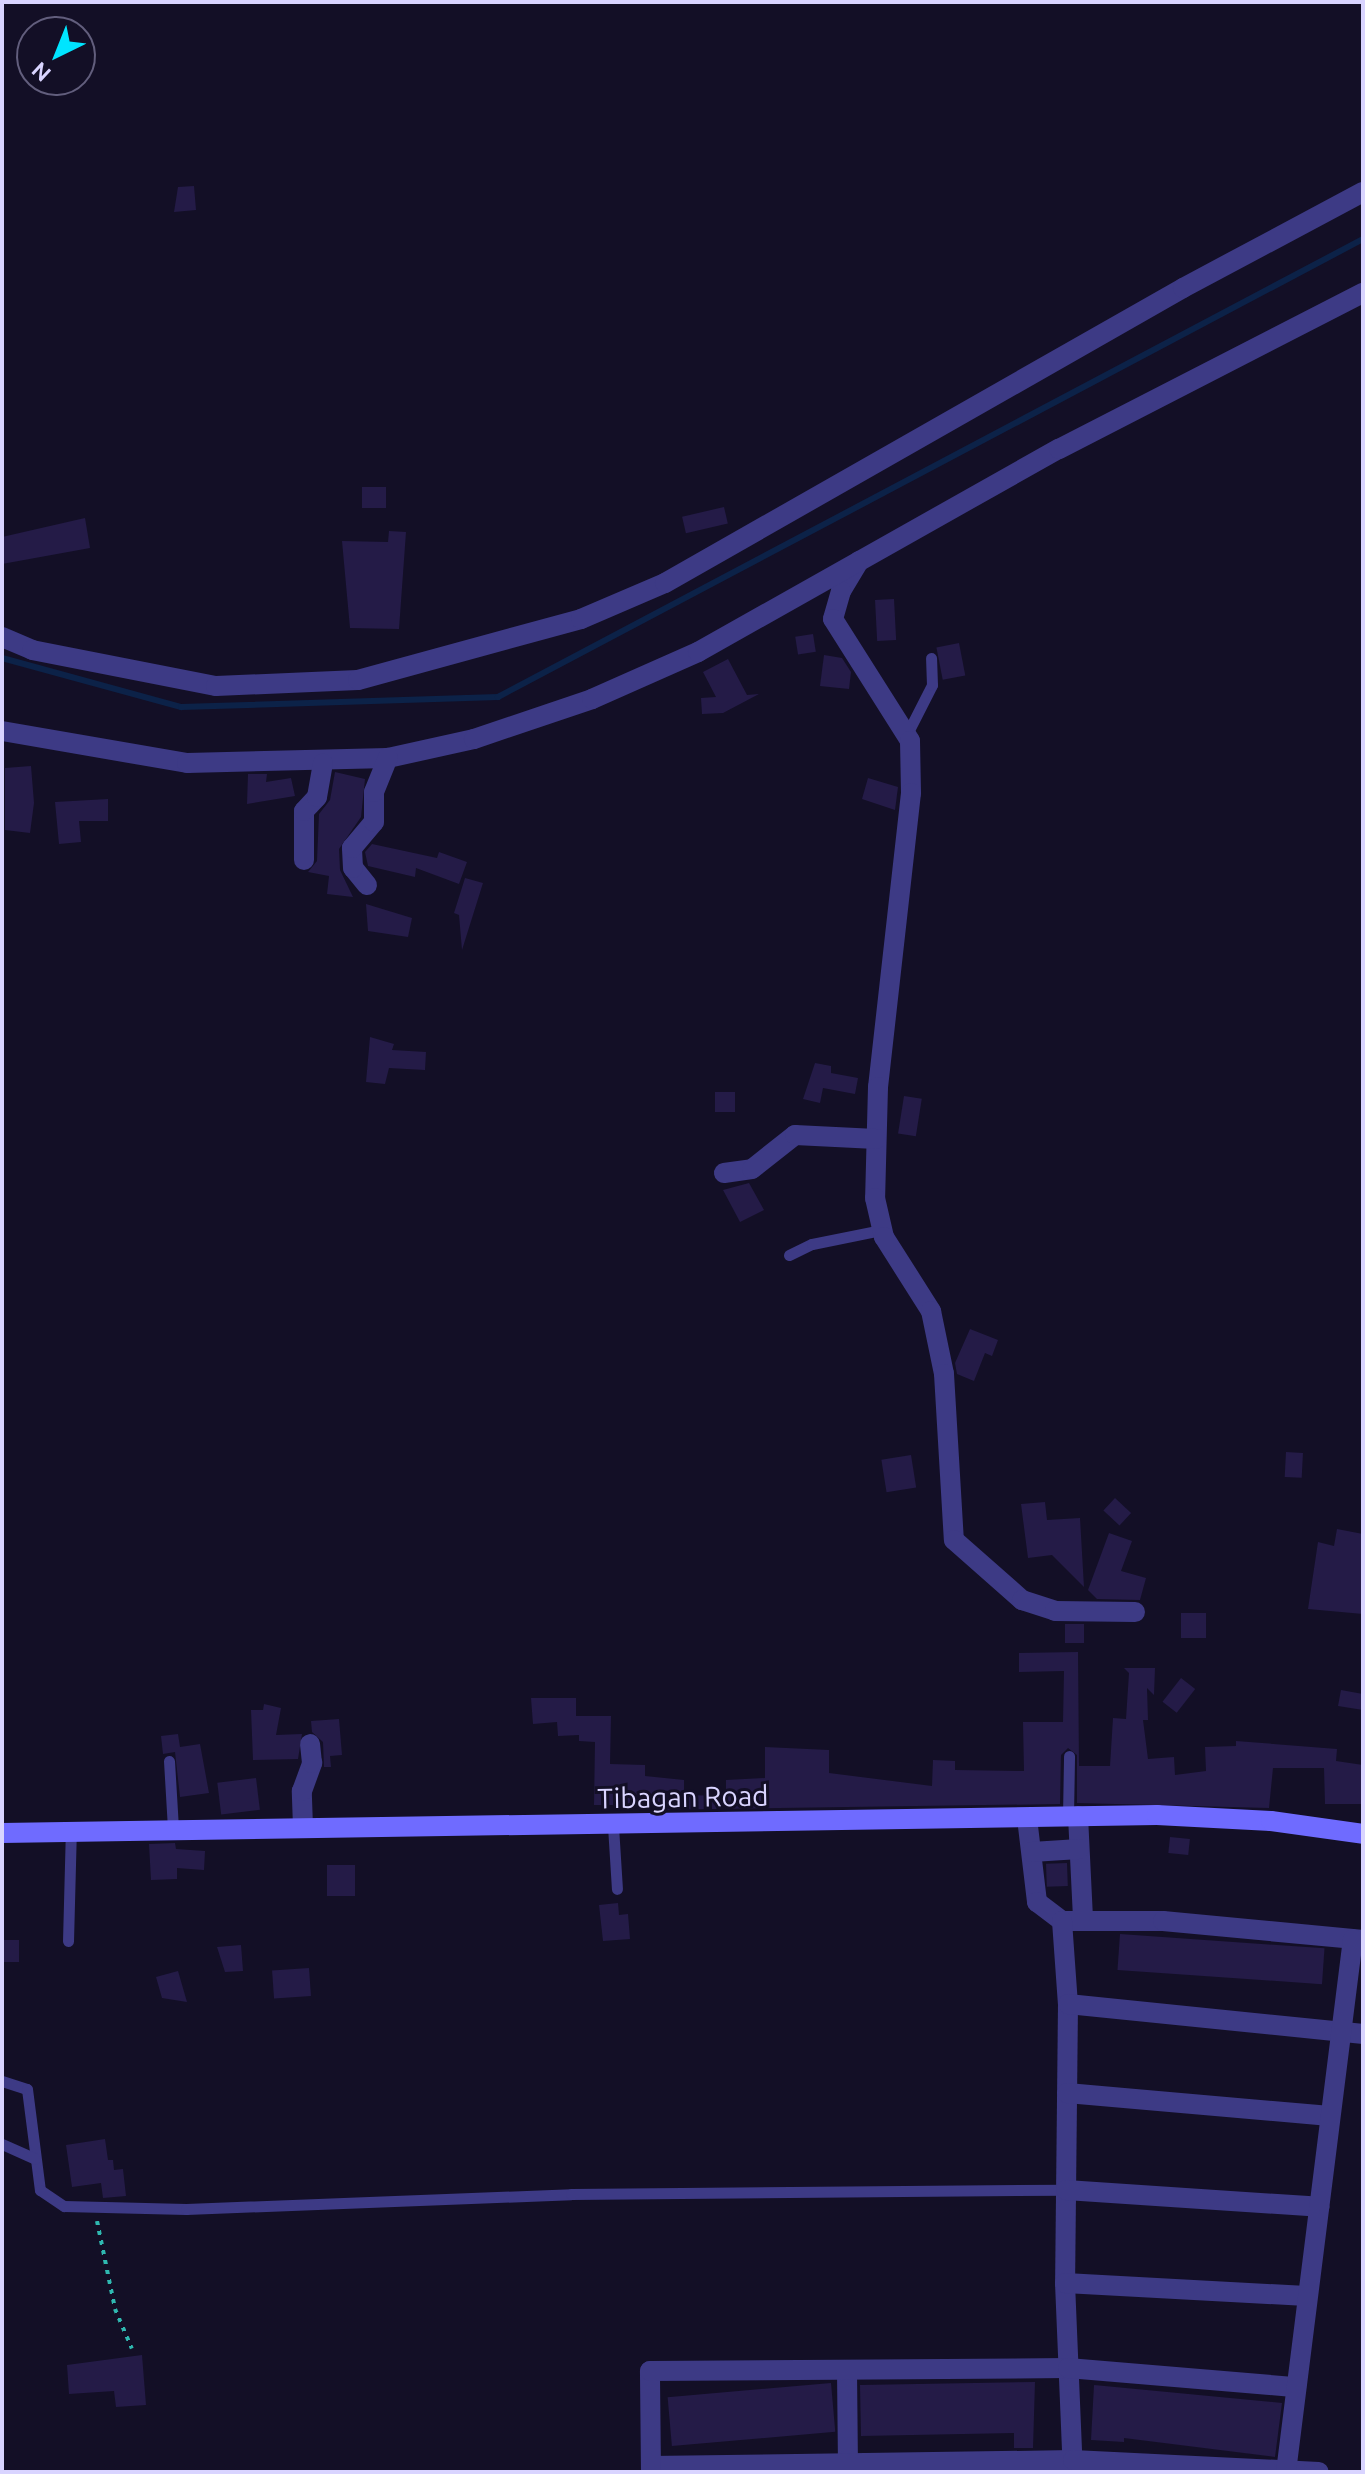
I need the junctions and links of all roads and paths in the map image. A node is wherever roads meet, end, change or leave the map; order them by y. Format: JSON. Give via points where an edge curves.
{"nodes":[{"id":1,"x":1363,"y":192,"type":"edge"},
{"id":2,"x":1363,"y":293,"type":"edge"},
{"id":3,"x":859,"y":561,"type":"junction"},
{"id":4,"x":2,"y":637,"type":"edge"},
{"id":5,"x":931,"y":658,"type":"dead end"},
{"id":6,"x":2,"y":731,"type":"edge"},
{"id":7,"x":907,"y":734,"type":"junction"},
{"id":8,"x":388,"y":758,"type":"junction"},
{"id":9,"x":323,"y":764,"type":"junction"},
{"id":10,"x":304,"y":860,"type":"dead end"},
{"id":11,"x":367,"y":885,"type":"dead end"},
{"id":12,"x":876,"y":1139,"type":"junction"},
{"id":13,"x":724,"y":1173,"type":"dead end"},
{"id":14,"x":881,"y":1230,"type":"junction"},
{"id":15,"x":789,"y":1255,"type":"dead end"},
{"id":16,"x":1135,"y":1612,"type":"dead end"},
{"id":17,"x":310,"y":1744,"type":"dead end"},
{"id":18,"x":1069,"y":1756,"type":"dead end"},
{"id":19,"x":169,"y":1761,"type":"dead end"},
{"id":20,"x":1073,"y":1816,"type":"junction"},
{"id":21,"x":1027,"y":1818,"type":"junction"},
{"id":22,"x":613,"y":1826,"type":"junction"},
{"id":23,"x":303,"y":1827,"type":"junction"},
{"id":24,"x":173,"y":1829,"type":"junction"},
{"id":25,"x":71,"y":1830,"type":"junction"},
{"id":26,"x":2,"y":1833,"type":"edge"},
{"id":27,"x":1363,"y":1834,"type":"edge"},
{"id":28,"x":1079,"y":1849,"type":"junction"},
{"id":29,"x":1032,"y":1852,"type":"junction"},
{"id":30,"x":617,"y":1889,"type":"dead end"},
{"id":31,"x":1083,"y":1920,"type":"junction"},
{"id":32,"x":1062,"y":1921,"type":"junction"},
{"id":33,"x":1358,"y":1940,"type":"edge"},
{"id":34,"x":68,"y":1941,"type":"dead end"},
{"id":35,"x":1068,"y":2004,"type":"junction"},
{"id":36,"x":1341,"y":2031,"type":"junction"},
{"id":37,"x":1363,"y":2034,"type":"edge"},
{"id":38,"x":2,"y":2081,"type":"edge"},
{"id":39,"x":1067,"y":2093,"type":"junction"},
{"id":40,"x":1330,"y":2116,"type":"junction"},
{"id":41,"x":2,"y":2144,"type":"edge"},
{"id":42,"x":35,"y":2159,"type":"junction"},
{"id":43,"x":1066,"y":2190,"type":"junction"},
{"id":44,"x":95,"y":2207,"type":"junction"},
{"id":45,"x":1319,"y":2207,"type":"junction"},
{"id":46,"x":1065,"y":2283,"type":"junction"},
{"id":47,"x":1307,"y":2296,"type":"junction"},
{"id":48,"x":132,"y":2349,"type":"dead end"},
{"id":49,"x":1068,"y":2368,"type":"junction"},
{"id":50,"x":847,"y":2371,"type":"junction"},
{"id":51,"x":1296,"y":2387,"type":"junction"},
{"id":52,"x":1073,"y":2466,"type":"edge"},
{"id":53,"x":848,"y":2467,"type":"edge"},
{"id":54,"x":651,"y":2469,"type":"edge"},
{"id":55,"x":1286,"y":2470,"type":"edge"},
{"id":56,"x":1319,"y":2472,"type":"edge"}],
"edges":[{"from":1,"to":4,"type":"street","via":[[652,589],[581,619],[358,680],[216,686],[32,650]]},
{"from":2,"to":3,"type":"street","via":[[1059,449]]},
{"from":3,"to":7,"type":"street","via":[[841,591],[833,619]]},
{"from":3,"to":8,"type":"street","via":[[698,652],[592,699],[474,739]]},
{"from":5,"to":7,"type":"lane","via":[[929,695]]},
{"from":6,"to":9,"type":"street","via":[[187,763]]},
{"from":7,"to":12,"type":"street","via":[[911,793]]},
{"from":8,"to":9,"type":"street"},
{"from":8,"to":11,"type":"street","via":[[374,792],[374,822],[352,848],[353,868]]},
{"from":9,"to":10,"type":"street","via":[[317,797],[302,819]]},
{"from":12,"to":13,"type":"street","via":[[795,1135],[752,1169]]},
{"from":12,"to":14,"type":"street"},
{"from":14,"to":15,"type":"lane","via":[[812,1244]]},
{"from":14,"to":16,"type":"street","via":[[931,1311],[944,1374],[957,1546],[1022,1600],[1055,1611]]},
{"from":17,"to":23,"type":"street","via":[[312,1763],[302,1791]]},
{"from":18,"to":20,"type":"lane"},
{"from":19,"to":24,"type":"lane"},
{"from":20,"to":21,"type":"main road","name":"Tibagan Road"},
{"from":20,"to":27,"type":"main road","name":"Tibagan Road","via":[[1271,1821]]},
{"from":20,"to":28,"type":"street"},
{"from":21,"to":22,"type":"main road","name":"Tibagan Road"},
{"from":21,"to":29,"type":"street"},
{"from":22,"to":23,"type":"main road","name":"Tibagan Road"},
{"from":22,"to":30,"type":"lane"},
{"from":23,"to":24,"type":"main road","name":"Tibagan Road"},
{"from":24,"to":25,"type":"main road","name":"Tibagan Road"},
{"from":25,"to":26,"type":"main road","name":"Tibagan Road"},
{"from":25,"to":34,"type":"lane"},
{"from":28,"to":29,"type":"street"},
{"from":28,"to":31,"type":"street"},
{"from":29,"to":32,"type":"street","via":[[1037,1902]]},
{"from":31,"to":32,"type":"street"},
{"from":31,"to":33,"type":"street","via":[[1163,1921]]},
{"from":32,"to":35,"type":"street"},
{"from":33,"to":36,"type":"street"},
{"from":35,"to":36,"type":"street"},
{"from":35,"to":39,"type":"street"},
{"from":36,"to":37,"type":"street"},
{"from":36,"to":40,"type":"street"},
{"from":38,"to":42,"type":"lane","via":[[27,2089]]},
{"from":39,"to":40,"type":"street"},
{"from":39,"to":43,"type":"street"},
{"from":40,"to":45,"type":"street"},
{"from":41,"to":42,"type":"lane"},
{"from":42,"to":44,"type":"lane","via":[[40,2190],[54,2203]]},
{"from":43,"to":44,"type":"lane","via":[[571,2194],[186,2209]]},
{"from":43,"to":45,"type":"street"},
{"from":43,"to":46,"type":"street"},
{"from":44,"to":48,"type":"path","via":[[115,2309]]},
{"from":45,"to":47,"type":"street"},
{"from":46,"to":47,"type":"street"},
{"from":46,"to":49,"type":"street"},
{"from":47,"to":51,"type":"street"},
{"from":49,"to":50,"type":"street"},
{"from":49,"to":51,"type":"street"},
{"from":49,"to":52,"type":"street"},
{"from":50,"to":53,"type":"street"},
{"from":50,"to":54,"type":"street","via":[[650,2371]]},
{"from":51,"to":55,"type":"street"},
{"from":52,"to":53,"type":"street"},
{"from":52,"to":55,"type":"street"},
{"from":53,"to":54,"type":"street"},
{"from":55,"to":56,"type":"street"}]}
